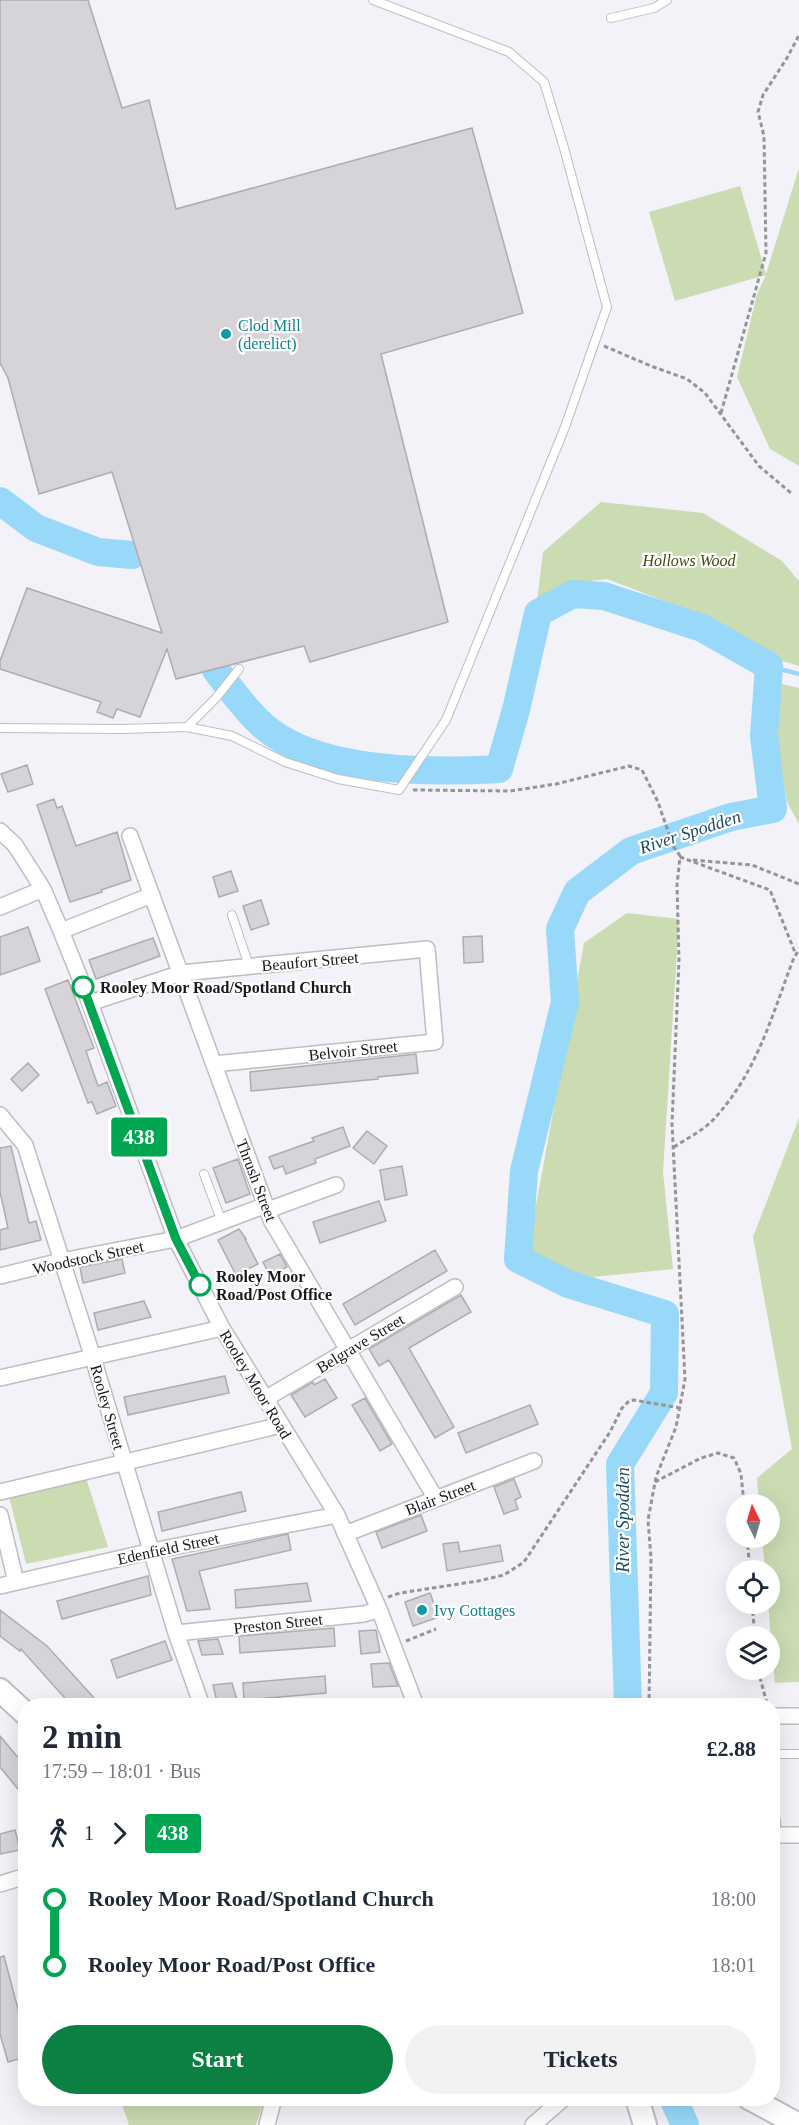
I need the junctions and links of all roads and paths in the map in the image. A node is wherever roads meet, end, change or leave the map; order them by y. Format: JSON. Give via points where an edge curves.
{"nodes":[{"id":1,"x":373,"y":0,"type":"edge"},
{"id":2,"x":667,"y":0,"type":"edge"},
{"id":3,"x":611,"y":18,"type":"dead end"},
{"id":4,"x":799,"y":35,"type":"edge"},
{"id":5,"x":594,"y":342,"type":"junction"},
{"id":6,"x":721,"y":413,"type":"junction"},
{"id":7,"x":791,"y":493,"type":"dead end"},
{"id":8,"x":239,"y":669,"type":"dead end"},
{"id":9,"x":187,"y":727,"type":"junction"},
{"id":10,"x":0,"y":728,"type":"edge"},
{"id":11,"x":399,"y":790,"type":"junction"},
{"id":12,"x":0,"y":831,"type":"edge"},
{"id":13,"x":130,"y":836,"type":"dead end"},
{"id":14,"x":680,"y":857,"type":"junction"},
{"id":15,"x":799,"y":884,"type":"edge"},
{"id":16,"x":43,"y":889,"type":"junction"},
{"id":17,"x":152,"y":895,"type":"junction"},
{"id":18,"x":0,"y":907,"type":"edge"},
{"id":19,"x":232,"y":915,"type":"dead end"},
{"id":20,"x":61,"y":931,"type":"junction"},
{"id":21,"x":799,"y":949,"type":"edge"},
{"id":22,"x":796,"y":956,"type":"junction"},
{"id":23,"x":249,"y":966,"type":"junction"},
{"id":24,"x":181,"y":973,"type":"junction"},
{"id":25,"x":430,"y":985,"type":"joint"},
{"id":26,"x":90,"y":1003,"type":"junction"},
{"id":27,"x":214,"y":1064,"type":"junction"},
{"id":28,"x":0,"y":1115,"type":"edge"},
{"id":29,"x":674,"y":1147,"type":"junction"},
{"id":30,"x":204,"y":1174,"type":"dead end"},
{"id":31,"x":336,"y":1185,"type":"dead end"},
{"id":32,"x":267,"y":1208,"type":"junction"},
{"id":33,"x":222,"y":1222,"type":"junction"},
{"id":34,"x":176,"y":1239,"type":"junction"},
{"id":35,"x":61,"y":1261,"type":"junction"},
{"id":36,"x":0,"y":1276,"type":"edge"},
{"id":37,"x":455,"y":1287,"type":"dead end"},
{"id":38,"x":222,"y":1328,"type":"junction"},
{"id":39,"x":348,"y":1350,"type":"junction"},
{"id":40,"x":93,"y":1358,"type":"junction"},
{"id":41,"x":0,"y":1378,"type":"edge"},
{"id":42,"x":265,"y":1400,"type":"junction"},
{"id":43,"x":680,"y":1408,"type":"junction"},
{"id":44,"x":281,"y":1425,"type":"junction"},
{"id":45,"x":124,"y":1461,"type":"junction"},
{"id":46,"x":534,"y":1461,"type":"dead end"},
{"id":47,"x":655,"y":1482,"type":"junction"},
{"id":48,"x":0,"y":1492,"type":"edge"},
{"id":49,"x":743,"y":1494,"type":"edge"},
{"id":50,"x":436,"y":1499,"type":"junction"},
{"id":51,"x":0,"y":1515,"type":"edge"},
{"id":52,"x":337,"y":1515,"type":"junction"},
{"id":53,"x":345,"y":1534,"type":"junction"},
{"id":54,"x":152,"y":1551,"type":"junction"},
{"id":55,"x":16,"y":1582,"type":"junction"},
{"id":56,"x":0,"y":1586,"type":"edge"},
{"id":57,"x":377,"y":1606,"type":"junction"},
{"id":58,"x":436,"y":1629,"type":"dead end"},
{"id":59,"x":176,"y":1633,"type":"junction"},
{"id":60,"x":393,"y":1646,"type":"junction"},
{"id":61,"x":760,"y":1680,"type":"edge"},
{"id":62,"x":0,"y":1690,"type":"edge"},
{"id":63,"x":199,"y":1698,"type":"edge"},
{"id":64,"x":413,"y":1698,"type":"edge"},
{"id":65,"x":649,"y":1698,"type":"edge"},
{"id":66,"x":765,"y":1698,"type":"edge"},
{"id":67,"x":18,"y":1707,"type":"edge"},
{"id":68,"x":780,"y":1716,"type":"edge"},
{"id":69,"x":799,"y":1716,"type":"edge"},
{"id":70,"x":780,"y":1754,"type":"edge"},
{"id":71,"x":799,"y":1754,"type":"edge"},
{"id":72,"x":780,"y":1835,"type":"edge"},
{"id":73,"x":799,"y":1835,"type":"edge"},
{"id":74,"x":18,"y":1878,"type":"edge"},
{"id":75,"x":0,"y":1884,"type":"edge"},
{"id":76,"x":272,"y":2106,"type":"edge"},
{"id":77,"x":555,"y":2106,"type":"edge"},
{"id":78,"x":639,"y":2106,"type":"edge"},
{"id":79,"x":764,"y":2106,"type":"edge"},
{"id":80,"x":267,"y":2125,"type":"edge"},
{"id":81,"x":533,"y":2125,"type":"edge"},
{"id":82,"x":645,"y":2125,"type":"edge"},
{"id":83,"x":799,"y":2125,"type":"edge"}],
"edges":[{"from":1,"to":5,"type":"lane","via":[[509,52],[544,82],[606,307]]},
{"from":2,"to":3,"type":"lane","via":[[654,8]]},
{"from":4,"to":6,"type":"path","via":[[763,95],[758,112],[764,136],[766,253]]},
{"from":5,"to":6,"type":"path","via":[[687,379]]},
{"from":5,"to":11,"type":"lane","via":[[565,427],[446,720]]},
{"from":6,"to":7,"type":"path","via":[[759,466]]},
{"from":8,"to":9,"type":"lane"},
{"from":9,"to":10,"type":"lane"},
{"from":9,"to":11,"type":"lane","via":[[231,736],[285,762],[338,779]]},
{"from":11,"to":14,"type":"path","via":[[510,791],[629,766],[642,770]]},
{"from":12,"to":16,"type":"street","name":"Rooley Moor Road","via":[[15,845]]},
{"from":13,"to":17,"type":"street","name":"Thrush Street"},
{"from":14,"to":15,"type":"path","via":[[752,866]]},
{"from":14,"to":22,"type":"path","via":[[770,890]]},
{"from":14,"to":29,"type":"path"},
{"from":16,"to":18,"type":"street"},
{"from":16,"to":20,"type":"street","name":"Rooley Moor Road"},
{"from":17,"to":20,"type":"street"},
{"from":17,"to":24,"type":"street","name":"Thrush Street"},
{"from":19,"to":23,"type":"lane"},
{"from":20,"to":26,"type":"street","name":"Rooley Moor Road"},
{"from":21,"to":22,"type":"path"},
{"from":22,"to":29,"type":"path","via":[[757,1058],[734,1095],[711,1122]]},
{"from":23,"to":24,"type":"street","name":"Beaufort Street"},
{"from":23,"to":25,"type":"street","name":"Beaufort Street","via":[[427,950]]},
{"from":24,"to":26,"type":"street","name":"Beaufort Street"},
{"from":24,"to":27,"type":"street","name":"Thrush Street"},
{"from":25,"to":27,"type":"street","name":"Belvoir Street","via":[[435,1042]]},
{"from":26,"to":34,"type":"street","name":"Rooley Moor Road"},
{"from":27,"to":32,"type":"street","name":"Thrush Street"},
{"from":28,"to":35,"type":"street","name":"Rooley Street","via":[[25,1145]]},
{"from":29,"to":43,"type":"path","via":[[685,1379]]},
{"from":30,"to":33,"type":"lane"},
{"from":31,"to":32,"type":"street","name":"Woodstock Street"},
{"from":32,"to":33,"type":"street","name":"Woodstock Street"},
{"from":32,"to":39,"type":"street","name":"Thrush Street"},
{"from":33,"to":34,"type":"street","name":"Woodstock Street"},
{"from":34,"to":35,"type":"street","name":"Woodstock Street"},
{"from":34,"to":38,"type":"street","name":"Rooley Moor Road"},
{"from":35,"to":36,"type":"street","name":"Woodstock Street"},
{"from":35,"to":40,"type":"street","name":"Rooley Street"},
{"from":37,"to":39,"type":"street","name":"Belgrave Street"},
{"from":38,"to":40,"type":"street"},
{"from":38,"to":42,"type":"street","name":"Rooley Moor Road"},
{"from":39,"to":42,"type":"street","name":"Belgrave Street"},
{"from":39,"to":50,"type":"street","name":"Thrush Street"},
{"from":40,"to":41,"type":"street"},
{"from":40,"to":45,"type":"street","name":"Rooley Street"},
{"from":42,"to":44,"type":"street","name":"Rooley Moor Road"},
{"from":43,"to":47,"type":"path"},
{"from":43,"to":57,"type":"path","via":[[629,1401],[524,1562],[504,1575],[400,1593]]},
{"from":44,"to":45,"type":"street"},
{"from":44,"to":52,"type":"street","name":"Rooley Moor Road"},
{"from":45,"to":48,"type":"street"},
{"from":45,"to":54,"type":"street","name":"Rooley Street"},
{"from":46,"to":50,"type":"street","name":"Blair Street"},
{"from":47,"to":49,"type":"path","via":[[718,1453],[735,1458]]},
{"from":47,"to":65,"type":"path","via":[[648,1520]]},
{"from":50,"to":53,"type":"street","name":"Blair Street"},
{"from":51,"to":55,"type":"street"},
{"from":52,"to":53,"type":"street","name":"Rooley Moor Road"},
{"from":52,"to":54,"type":"street","name":"Edenfield Street"},
{"from":53,"to":57,"type":"street","name":"Rooley Moor Road"},
{"from":54,"to":55,"type":"street","name":"Edenfield Street"},
{"from":54,"to":59,"type":"street","name":"Rooley Street"},
{"from":55,"to":56,"type":"street","name":"Edenfield Street"},
{"from":57,"to":59,"type":"street","name":"Preston Street","via":[[364,1614]]},
{"from":57,"to":60,"type":"street","name":"Rooley Moor Road"},
{"from":58,"to":60,"type":"path"},
{"from":59,"to":63,"type":"street","name":"Rooley Street"},
{"from":60,"to":64,"type":"street","name":"Rooley Moor Road"},
{"from":61,"to":66,"type":"path"},
{"from":62,"to":67,"type":"main road"},
{"from":68,"to":69,"type":"street"},
{"from":70,"to":71,"type":"lane"},
{"from":72,"to":73,"type":"street"},
{"from":74,"to":75,"type":"street"},
{"from":76,"to":80,"type":"street"},
{"from":77,"to":81,"type":"street"},
{"from":78,"to":82,"type":"main road"},
{"from":79,"to":83,"type":"main road"}]}
